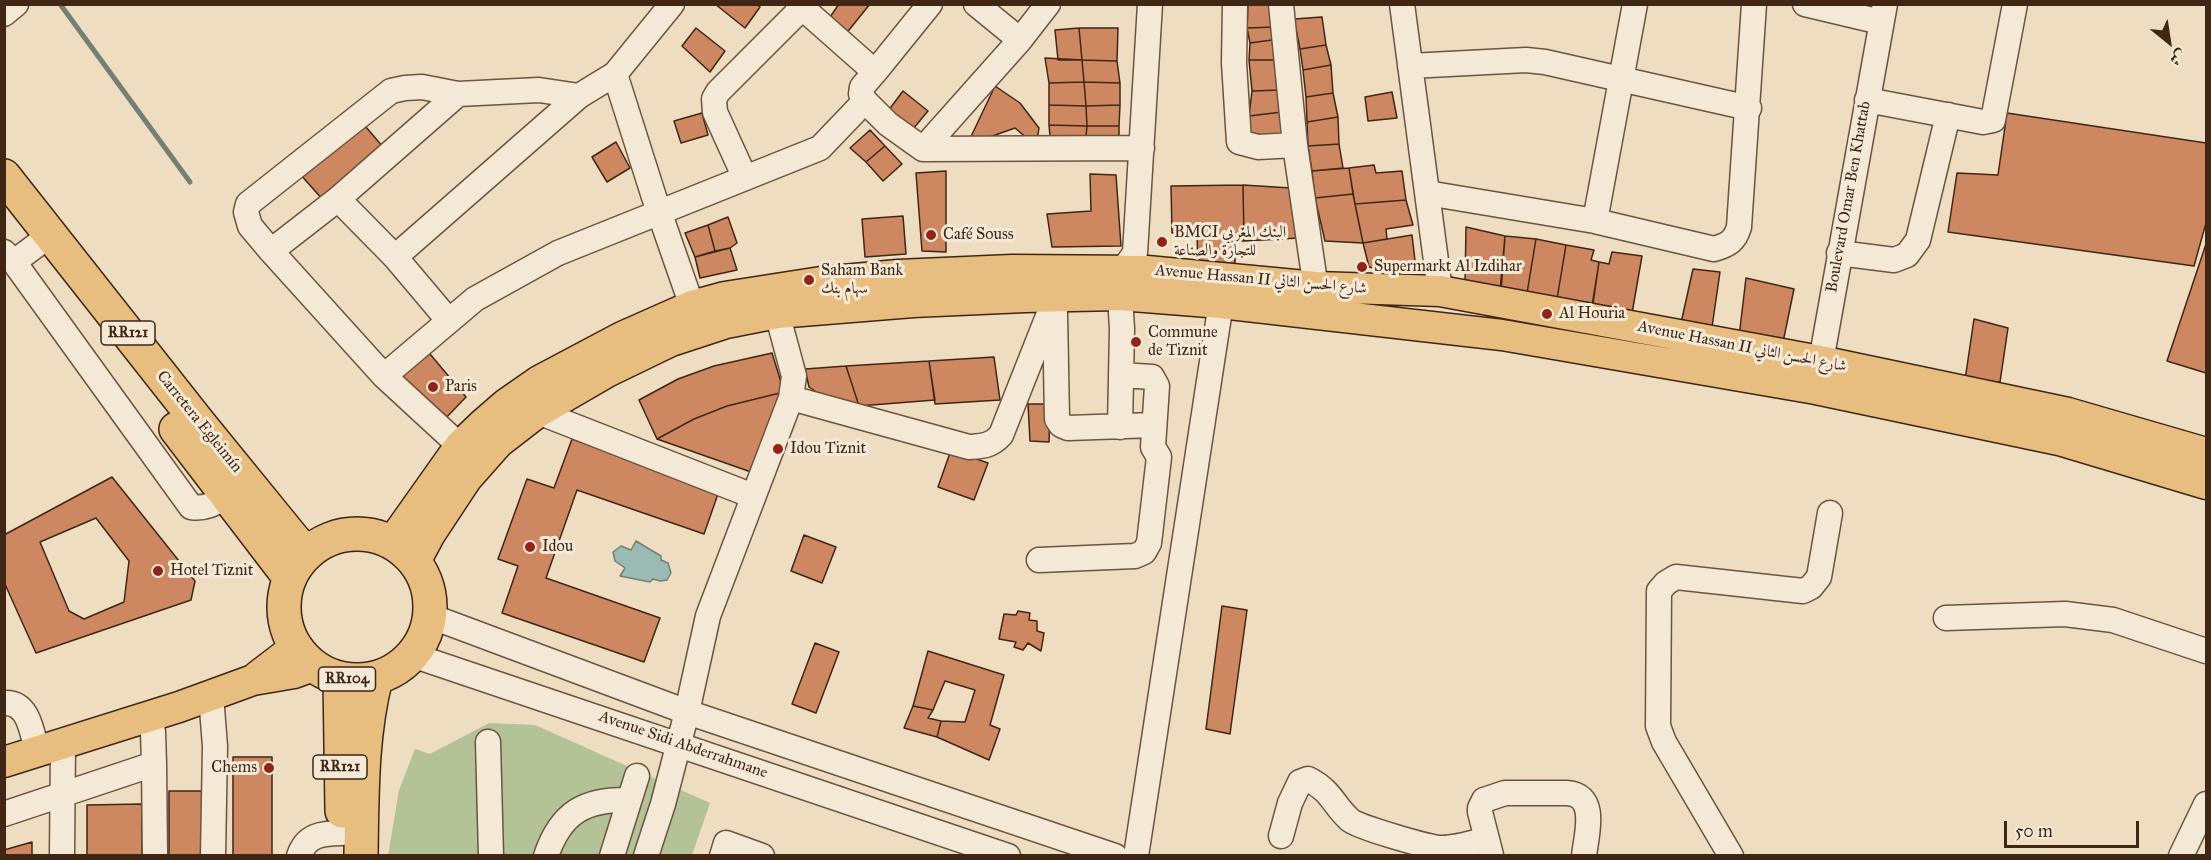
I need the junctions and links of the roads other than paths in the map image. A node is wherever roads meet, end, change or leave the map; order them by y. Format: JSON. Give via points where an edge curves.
{"nodes":[{"id":1,"x":16,"y":4,"type":"edge"},
{"id":2,"x":672,"y":4,"type":"edge"},
{"id":3,"x":930,"y":4,"type":"edge"},
{"id":4,"x":975,"y":4,"type":"edge"},
{"id":5,"x":1048,"y":4,"type":"edge"},
{"id":6,"x":1149,"y":4,"type":"edge"},
{"id":7,"x":1235,"y":4,"type":"edge"},
{"id":8,"x":1281,"y":4,"type":"edge"},
{"id":9,"x":1402,"y":4,"type":"edge"},
{"id":10,"x":1635,"y":4,"type":"edge"},
{"id":11,"x":1755,"y":4,"type":"edge"},
{"id":12,"x":1805,"y":4,"type":"edge"},
{"id":13,"x":2015,"y":4,"type":"edge"},
{"id":14,"x":800,"y":6,"type":"edge"},
{"id":15,"x":1883,"y":13,"type":"edge"},
{"id":16,"x":4,"y":14,"type":"edge"},
{"id":17,"x":1020,"y":40,"type":"junction"},
{"id":18,"x":1410,"y":66,"type":"junction"},
{"id":19,"x":875,"y":72,"type":"junction"},
{"id":20,"x":615,"y":74,"type":"junction"},
{"id":21,"x":1622,"y":78,"type":"junction"},
{"id":22,"x":458,"y":94,"type":"junction"},
{"id":23,"x":579,"y":96,"type":"junction"},
{"id":24,"x":1867,"y":100,"type":"junction"},
{"id":25,"x":865,"y":101,"type":"junction"},
{"id":26,"x":1749,"y":108,"type":"junction"},
{"id":27,"x":1948,"y":115,"type":"junction"},
{"id":28,"x":1294,"y":145,"type":"junction"},
{"id":29,"x":1142,"y":148,"type":"junction"},
{"id":30,"x":923,"y":149,"type":"junction"},
{"id":31,"x":4,"y":177,"type":"edge"},
{"id":32,"x":745,"y":178,"type":"junction"},
{"id":33,"x":1427,"y":193,"type":"junction"},
{"id":34,"x":338,"y":198,"type":"junction"},
{"id":35,"x":4,"y":209,"type":"edge"},
{"id":36,"x":659,"y":212,"type":"junction"},
{"id":37,"x":1595,"y":221,"type":"junction"},
{"id":38,"x":26,"y":249,"type":"edge"},
{"id":39,"x":271,"y":251,"type":"junction"},
{"id":40,"x":1839,"y":253,"type":"junction"},
{"id":41,"x":394,"y":256,"type":"junction"},
{"id":42,"x":1134,"y":277,"type":"junction"},
{"id":43,"x":1440,"y":291,"type":"junction"},
{"id":44,"x":1056,"y":296,"type":"junction"},
{"id":45,"x":1318,"y":301,"type":"junction"},
{"id":46,"x":1221,"y":303,"type":"junction"},
{"id":47,"x":1508,"y":304,"type":"junction"},
{"id":48,"x":692,"y":306,"type":"junction"},
{"id":49,"x":777,"y":313,"type":"junction"},
{"id":50,"x":449,"y":321,"type":"junction"},
{"id":51,"x":1502,"y":335,"type":"junction"},
{"id":52,"x":1121,"y":375,"type":"junction"},
{"id":53,"x":1818,"y":375,"type":"junction"},
{"id":54,"x":384,"y":376,"type":"junction"},
{"id":55,"x":791,"y":398,"type":"junction"},
{"id":56,"x":538,"y":412,"type":"junction"},
{"id":57,"x":1154,"y":425,"type":"junction"},
{"id":58,"x":1120,"y":427,"type":"junction"},
{"id":59,"x":2064,"y":427,"type":"junction"},
{"id":60,"x":189,"y":428,"type":"junction"},
{"id":61,"x":471,"y":453,"type":"junction"},
{"id":62,"x":2206,"y":453,"type":"edge"},
{"id":63,"x":154,"y":455,"type":"junction"},
{"id":64,"x":2206,"y":484,"type":"edge"},
{"id":65,"x":227,"y":495,"type":"junction"},
{"id":66,"x":753,"y":496,"type":"junction"},
{"id":67,"x":1830,"y":513,"type":"dead end"},
{"id":68,"x":404,"y":552,"type":"junction"},
{"id":69,"x":1039,"y":560,"type":"dead end"},
{"id":70,"x":299,"y":565,"type":"junction"},
{"id":71,"x":430,"y":616,"type":"junction"},
{"id":72,"x":1947,"y":618,"type":"dead end"},
{"id":73,"x":2206,"y":651,"type":"edge"},
{"id":74,"x":412,"y":655,"type":"junction"},
{"id":75,"x":316,"y":664,"type":"junction"},
{"id":76,"x":376,"y":678,"type":"junction"},
{"id":77,"x":211,"y":696,"type":"junction"},
{"id":78,"x":4,"y":703,"type":"edge"},
{"id":79,"x":687,"y":712,"type":"junction"},
{"id":80,"x":150,"y":716,"type":"junction"},
{"id":81,"x":488,"y":742,"type":"dead end"},
{"id":82,"x":677,"y":743,"type":"junction"},
{"id":83,"x":50,"y":747,"type":"junction"},
{"id":84,"x":4,"y":762,"type":"edge"},
{"id":85,"x":154,"y":764,"type":"junction"},
{"id":86,"x":637,"y":776,"type":"dead end"},
{"id":87,"x":62,"y":796,"type":"junction"},
{"id":88,"x":629,"y":800,"type":"junction"},
{"id":89,"x":2206,"y":804,"type":"edge"},
{"id":90,"x":964,"y":805,"type":"junction"},
{"id":91,"x":4,"y":814,"type":"edge"},
{"id":92,"x":1281,"y":836,"type":"dead end"},
{"id":93,"x":949,"y":846,"type":"edge"},
{"id":94,"x":1489,"y":847,"type":"edge"},
{"id":95,"x":348,"y":848,"type":"edge"},
{"id":96,"x":62,"y":855,"type":"edge"},
{"id":97,"x":155,"y":855,"type":"edge"},
{"id":98,"x":213,"y":855,"type":"edge"},
{"id":99,"x":300,"y":855,"type":"edge"},
{"id":100,"x":491,"y":855,"type":"edge"},
{"id":101,"x":546,"y":855,"type":"edge"},
{"id":102,"x":612,"y":855,"type":"edge"},
{"id":103,"x":646,"y":855,"type":"edge"},
{"id":104,"x":722,"y":855,"type":"edge"},
{"id":105,"x":762,"y":855,"type":"edge"},
{"id":106,"x":1008,"y":855,"type":"edge"},
{"id":107,"x":1115,"y":855,"type":"edge"},
{"id":108,"x":1136,"y":855,"type":"edge"},
{"id":109,"x":1584,"y":855,"type":"edge"},
{"id":110,"x":1731,"y":855,"type":"edge"},
{"id":111,"x":2181,"y":855,"type":"edge"}],
"edges":[{"from":1,"to":16,"type":"street"},
{"from":2,"to":20,"type":"street"},
{"from":3,"to":19,"type":"street"},
{"from":4,"to":17,"type":"street"},
{"from":5,"to":17,"type":"street"},
{"from":6,"to":29,"type":"street"},
{"from":7,"to":28,"type":"street","via":[[1239,142],[1258,147]]},
{"from":8,"to":28,"type":"street"},
{"from":9,"to":18,"type":"street"},
{"from":10,"to":21,"type":"street"},
{"from":11,"to":26,"type":"street"},
{"from":12,"to":15,"type":"street"},
{"from":13,"to":27,"type":"street","via":[[1993,120],[1983,122]]},
{"from":14,"to":19,"type":"street"},
{"from":14,"to":32,"type":"street","via":[[714,99],[714,112]]},
{"from":15,"to":24,"type":"street","name":"Boulevard Omar Ben Khattab"},
{"from":17,"to":30,"type":"street"},
{"from":18,"to":21,"type":"street","via":[[1526,60]]},
{"from":18,"to":33,"type":"street"},
{"from":19,"to":25,"type":"street","via":[[862,87]]},
{"from":20,"to":23,"type":"street"},
{"from":20,"to":36,"type":"street"},
{"from":21,"to":26,"type":"street"},
{"from":21,"to":37,"type":"street"},
{"from":22,"to":23,"type":"street","via":[[539,90]]},
{"from":22,"to":34,"type":"street"},
{"from":22,"to":39,"type":"street","via":[[422,87],[391,91],[248,204],[250,226]]},
{"from":23,"to":41,"type":"street"},
{"from":24,"to":27,"type":"street"},
{"from":24,"to":40,"type":"street","name":"Boulevard Omar Ben Khattab"},
{"from":25,"to":30,"type":"street","via":[[888,124]]},
{"from":25,"to":32,"type":"street","via":[[820,147]]},
{"from":26,"to":37,"type":"street","via":[[1740,227],[1736,238],[1727,245],[1714,249]]},
{"from":27,"to":40,"type":"street","via":[[1918,240],[1907,255],[1894,260]]},
{"from":28,"to":45,"type":"street"},
{"from":29,"to":30,"type":"street"},
{"from":29,"to":42,"type":"street"},
{"from":31,"to":38,"type":"highway","name":"Carretera Egleimín","number":"RR121"},
{"from":32,"to":36,"type":"street"},
{"from":33,"to":37,"type":"street"},
{"from":33,"to":43,"type":"street"},
{"from":34,"to":39,"type":"street"},
{"from":34,"to":41,"type":"street"},
{"from":35,"to":38,"type":"highway","name":"Carretera Egleimín","number":"RR121"},
{"from":36,"to":48,"type":"street"},
{"from":36,"to":50,"type":"street","via":[[558,253],[475,299]]},
{"from":38,"to":60,"type":"highway","name":"Carretera Egleimín","number":"RR121"},
{"from":38,"to":63,"type":"street"},
{"from":39,"to":54,"type":"street"},
{"from":40,"to":53,"type":"street","name":"Boulevard Omar Ben Khattab"},
{"from":41,"to":50,"type":"street"},
{"from":42,"to":44,"type":"main road","name":"Avenue Hassan II شارع الحسن الثاني"},
{"from":42,"to":45,"type":"main road","name":"Avenue Hassan II شارع الحسن الثاني"},
{"from":42,"to":46,"type":"main road","name":"Avenue Hassan II شارع الحسن الثاني"},
{"from":42,"to":48,"type":"main road","name":"Avenue Hassan II شارع الحسن الثاني","via":[[1012,270],[898,275],[770,289]]},
{"from":42,"to":52,"type":"street"},
{"from":43,"to":45,"type":"main road","name":"Avenue Hassan II شارع الحسن الثاني"},
{"from":43,"to":47,"type":"main road","name":"Avenue Hassan II شارع الحسن الثاني"},
{"from":44,"to":49,"type":"main road","name":"Avenue Hassan II شارع الحسن الثاني"},
{"from":44,"to":55,"type":"street","via":[[1001,435],[994,443],[969,447]]},
{"from":44,"to":58,"type":"street","via":[[1057,419],[1068,428]]},
{"from":45,"to":46,"type":"main road","name":"Avenue Hassan II شارع الحسن الثاني"},
{"from":45,"to":51,"type":"main road","name":"Avenue Hassan II شارع الحسن الثاني"},
{"from":46,"to":108,"type":"street"},
{"from":47,"to":51,"type":"main road"},
{"from":47,"to":53,"type":"main road","name":"Avenue Hassan II شارع الحسن الثاني"},
{"from":48,"to":61,"type":"main road","name":"Avenue Hassan II شارع الحسن الثاني","via":[[539,381],[506,404]]},
{"from":49,"to":55,"type":"street","via":[[794,376]]},
{"from":49,"to":56,"type":"main road","name":"Avenue Hassan II شارع الحسن الثاني","via":[[726,323],[671,341]]},
{"from":50,"to":54,"type":"street"},
{"from":51,"to":53,"type":"main road","name":"Avenue Hassan II شارع الحسن الثاني"},
{"from":52,"to":57,"type":"street","via":[[1155,380]]},
{"from":52,"to":58,"type":"street"},
{"from":53,"to":59,"type":"main road","name":"Avenue Hassan II شارع الحسن الثاني"},
{"from":54,"to":61,"type":"street"},
{"from":55,"to":66,"type":"street"},
{"from":56,"to":61,"type":"main road","name":"Avenue Hassan II شارع الحسن الثاني"},
{"from":56,"to":66,"type":"street"},
{"from":57,"to":58,"type":"street"},
{"from":57,"to":69,"type":"street","via":[[1153,447],[1159,457],[1149,543],[1144,552],[1135,556]]},
{"from":59,"to":62,"type":"main road","name":"Avenue Hassan II شارع الحسن الثاني"},
{"from":59,"to":64,"type":"main road","name":"Avenue Hassan II شارع الحسن الثاني"},
{"from":60,"to":63,"type":"street"},
{"from":60,"to":65,"type":"highway","name":"Carretera Egleimín","number":"RR121"},
{"from":60,"to":70,"type":"highway","name":"Carretera Egleimín","number":"RR121","via":[[295,541]]},
{"from":61,"to":68,"type":"main road","name":"Avenue Hassan II شارع الحسن الثاني","via":[[430,534]]},
{"from":63,"to":65,"type":"street","via":[[191,507],[213,505]]},
{"from":65,"to":70,"type":"highway","name":"Carretera Egleimín","number":"RR121"},
{"from":66,"to":79,"type":"street","via":[[708,616]]},
{"from":67,"to":110,"type":"street","via":[[1819,577],[1803,591],[1676,577],[1659,591],[1658,726]]},
{"from":68,"to":70,"type":"highway","via":[[373,536],[354,534],[330,539]]},
{"from":68,"to":71,"type":"highway","number":"RR104","via":[[425,579]]},
{"from":70,"to":75,"type":"highway","via":[[284,601],[286,625]]},
{"from":71,"to":74,"type":"highway","number":"RR104","via":[[424,637]]},
{"from":71,"to":79,"type":"street","name":"Avenue Sidi Abderrahmane"},
{"from":72,"to":73,"type":"street","via":[[2075,615],[2113,620]]},
{"from":74,"to":76,"type":"highway","number":"RR104","via":[[396,669]]},
{"from":74,"to":82,"type":"street","name":"Avenue Sidi Abderrahmane"},
{"from":75,"to":76,"type":"highway","number":"RR104","via":[[358,680]]},
{"from":75,"to":77,"type":"main road","via":[[253,680]]},
{"from":75,"to":95,"type":"highway","number":"RR121"},
{"from":76,"to":95,"type":"highway","number":"RR121"},
{"from":77,"to":80,"type":"main road"},
{"from":77,"to":98,"type":"street","via":[[215,746]]},
{"from":78,"to":83,"type":"street","via":[[21,707]]},
{"from":79,"to":82,"type":"street"},
{"from":79,"to":90,"type":"street","name":"Avenue Sidi Abderrahmane"},
{"from":80,"to":83,"type":"main road"},
{"from":80,"to":85,"type":"street"},
{"from":81,"to":100,"type":"street"},
{"from":82,"to":93,"type":"street","name":"Avenue Sidi Abderrahmane"},
{"from":82,"to":103,"type":"street"},
{"from":83,"to":84,"type":"main road"},
{"from":83,"to":87,"type":"street"},
{"from":85,"to":87,"type":"street"},
{"from":85,"to":97,"type":"street"},
{"from":86,"to":88,"type":"street"},
{"from":87,"to":91,"type":"street"},
{"from":87,"to":96,"type":"street"},
{"from":88,"to":101,"type":"street","via":[[606,800],[582,807],[564,821]]},
{"from":88,"to":102,"type":"street"},
{"from":89,"to":111,"type":"street"},
{"from":90,"to":93,"type":"street"},
{"from":90,"to":107,"type":"street","name":"Avenue Sidi Abderrahmane"},
{"from":92,"to":94,"type":"street","via":[[1295,789],[1308,779],[1322,787],[1352,822],[1364,828],[1440,848]]},
{"from":93,"to":106,"type":"street","name":"Avenue Sidi Abderrahmane"},
{"from":94,"to":109,"type":"street","via":[[1480,808],[1488,797],[1505,793],[1574,794],[1583,800],[1588,814]]},
{"from":95,"to":99,"type":"street","via":[[323,833],[303,845]]},
{"from":104,"to":105,"type":"street","via":[[726,843]]}]}
